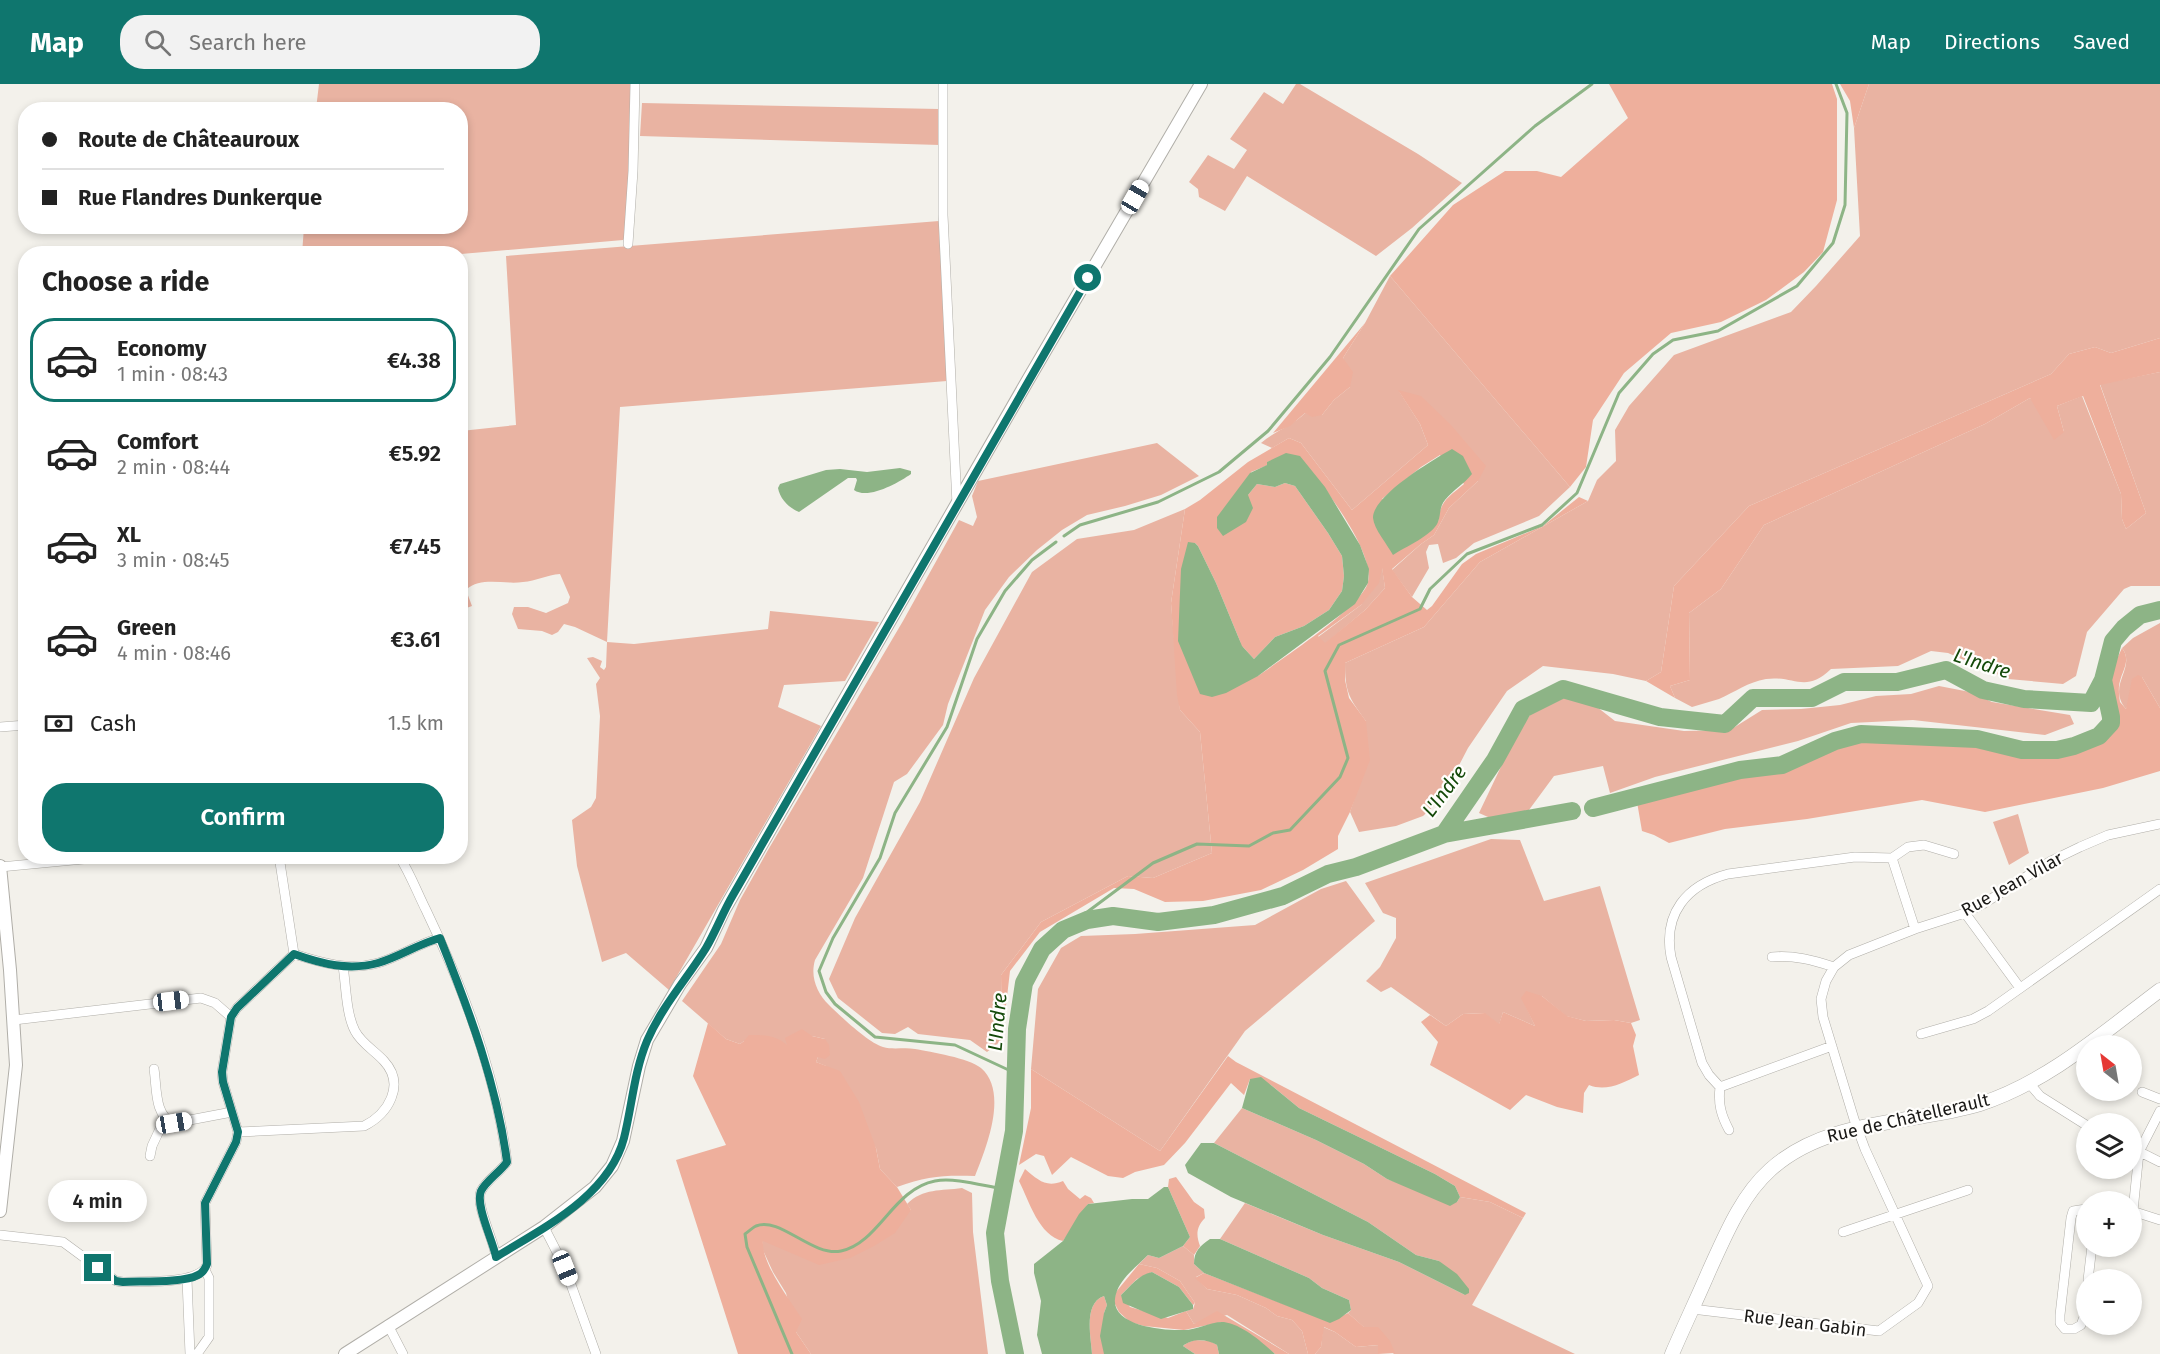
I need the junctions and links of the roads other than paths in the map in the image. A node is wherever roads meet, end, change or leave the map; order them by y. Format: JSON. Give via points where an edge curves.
{"nodes":[{"id":1,"x":635,"y":84,"type":"edge"},
{"id":2,"x":943,"y":84,"type":"edge"},
{"id":3,"x":1201,"y":84,"type":"edge"},
{"id":4,"x":628,"y":244,"type":"dead end"},
{"id":5,"x":957,"y":504,"type":"junction"},
{"id":6,"x":18,"y":726,"type":"edge"},
{"id":7,"x":0,"y":727,"type":"edge"},
{"id":8,"x":2160,"y":824,"type":"edge"},
{"id":9,"x":1954,"y":854,"type":"dead end"},
{"id":10,"x":1892,"y":858,"type":"junction"},
{"id":11,"x":23,"y":864,"type":"edge"},
{"id":12,"x":280,"y":864,"type":"edge"},
{"id":13,"x":403,"y":864,"type":"edge"},
{"id":14,"x":0,"y":866,"type":"edge"},
{"id":15,"x":2160,"y":889,"type":"edge"},
{"id":16,"x":1965,"y":913,"type":"junction"},
{"id":17,"x":1915,"y":929,"type":"junction"},
{"id":18,"x":440,"y":938,"type":"junction"},
{"id":19,"x":294,"y":954,"type":"junction"},
{"id":20,"x":1772,"y":957,"type":"dead end"},
{"id":21,"x":343,"y":966,"type":"junction"},
{"id":22,"x":1834,"y":967,"type":"junction"},
{"id":23,"x":2020,"y":988,"type":"junction"},
{"id":24,"x":2160,"y":990,"type":"edge"},
{"id":25,"x":231,"y":1017,"type":"junction"},
{"id":26,"x":14,"y":1020,"type":"junction"},
{"id":27,"x":1921,"y":1034,"type":"dead end"},
{"id":28,"x":1832,"y":1046,"type":"junction"},
{"id":29,"x":154,"y":1069,"type":"dead end"},
{"id":30,"x":2029,"y":1083,"type":"junction"},
{"id":31,"x":1720,"y":1087,"type":"junction"},
{"id":32,"x":2142,"y":1092,"type":"dead end"},
{"id":33,"x":2160,"y":1099,"type":"edge"},
{"id":34,"x":2160,"y":1110,"type":"edge"},
{"id":35,"x":232,"y":1112,"type":"junction"},
{"id":36,"x":6,"y":1113,"type":"edge"},
{"id":37,"x":165,"y":1118,"type":"junction"},
{"id":38,"x":2076,"y":1119,"type":"edge"},
{"id":39,"x":1857,"y":1128,"type":"junction"},
{"id":40,"x":1729,"y":1131,"type":"dead end"},
{"id":41,"x":238,"y":1132,"type":"junction"},
{"id":42,"x":2142,"y":1139,"type":"edge"},
{"id":43,"x":2142,"y":1153,"type":"edge"},
{"id":44,"x":150,"y":1156,"type":"dead end"},
{"id":45,"x":2160,"y":1162,"type":"edge"},
{"id":46,"x":1968,"y":1190,"type":"dead end"},
{"id":47,"x":0,"y":1211,"type":"edge"},
{"id":48,"x":2076,"y":1211,"type":"edge"},
{"id":49,"x":1895,"y":1213,"type":"junction"},
{"id":50,"x":2142,"y":1214,"type":"edge"},
{"id":51,"x":2160,"y":1220,"type":"edge"},
{"id":52,"x":544,"y":1227,"type":"junction"},
{"id":53,"x":1843,"y":1232,"type":"dead end"},
{"id":54,"x":0,"y":1235,"type":"edge"},
{"id":55,"x":496,"y":1257,"type":"junction"},
{"id":56,"x":205,"y":1270,"type":"junction"},
{"id":57,"x":186,"y":1279,"type":"junction"},
{"id":58,"x":1692,"y":1309,"type":"junction"},
{"id":59,"x":388,"y":1325,"type":"junction"},
{"id":60,"x":2076,"y":1328,"type":"edge"},
{"id":61,"x":190,"y":1354,"type":"edge"},
{"id":62,"x":197,"y":1354,"type":"edge"},
{"id":63,"x":345,"y":1354,"type":"edge"},
{"id":64,"x":403,"y":1354,"type":"edge"},
{"id":65,"x":596,"y":1354,"type":"edge"},
{"id":66,"x":1672,"y":1354,"type":"edge"}],
"edges":[{"from":1,"to":4,"type":"street"},
{"from":2,"to":5,"type":"street","via":[[943,215]]},
{"from":3,"to":5,"type":"street"},
{"from":5,"to":52,"type":"street","via":[[724,910],[706,948],[647,1040],[623,1141],[612,1166],[595,1187]]},
{"from":6,"to":7,"type":"street"},
{"from":8,"to":16,"type":"street","name":"Rue Jean Vilar","via":[[2108,835],[2080,847]]},
{"from":9,"to":10,"type":"street","via":[[1924,845],[1908,847]]},
{"from":10,"to":17,"type":"street"},
{"from":10,"to":31,"type":"street","via":[[1855,857],[1728,874],[1694,888],[1684,900],[1670,926],[1671,957],[1702,1063]]},
{"from":11,"to":14,"type":"street"},
{"from":12,"to":19,"type":"street"},
{"from":13,"to":18,"type":"street"},
{"from":14,"to":26,"type":"street"},
{"from":15,"to":23,"type":"street"},
{"from":16,"to":17,"type":"street","name":"Rue Jean Vilar"},
{"from":16,"to":23,"type":"street"},
{"from":17,"to":22,"type":"street","name":"Rue Jean Vilar","via":[[1849,955]]},
{"from":18,"to":21,"type":"street","via":[[379,963]]},
{"from":18,"to":55,"type":"street","via":[[464,996],[495,1096],[505,1144],[507,1162],[482,1190],[479,1199]]},
{"from":19,"to":21,"type":"street"},
{"from":19,"to":25,"type":"street"},
{"from":20,"to":22,"type":"street","via":[[1804,958]]},
{"from":21,"to":41,"type":"street","via":[[356,1035],[386,1063],[392,1074],[394,1086],[386,1109],[378,1119],[364,1126]]},
{"from":22,"to":28,"type":"street","via":[[1821,999]]},
{"from":23,"to":27,"type":"street","via":[[1973,1019]]},
{"from":24,"to":30,"type":"main road","name":"Rue de Châtellerault"},
{"from":25,"to":26,"type":"street","via":[[201,998]]},
{"from":25,"to":35,"type":"street","via":[[222,1072]]},
{"from":26,"to":36,"type":"street","via":[[16,1065]]},
{"from":28,"to":31,"type":"street"},
{"from":28,"to":39,"type":"street"},
{"from":29,"to":37,"type":"street","via":[[160,1110]]},
{"from":30,"to":38,"type":"street","via":[[2040,1096]]},
{"from":30,"to":39,"type":"main road","name":"Rue de Châtellerault","via":[[1980,1104]]},
{"from":31,"to":40,"type":"street","via":[[1720,1108]]},
{"from":32,"to":33,"type":"street"},
{"from":34,"to":42,"type":"street"},
{"from":35,"to":37,"type":"street","via":[[174,1123]]},
{"from":35,"to":41,"type":"street"},
{"from":36,"to":47,"type":"street"},
{"from":37,"to":44,"type":"street"},
{"from":39,"to":49,"type":"street","name":"Rue Jean Gabin"},
{"from":39,"to":58,"type":"main road","name":"Rue de Châtellerault","via":[[1804,1146],[1769,1170],[1754,1186]]},
{"from":41,"to":56,"type":"street","via":[[205,1203]]},
{"from":43,"to":45,"type":"street"},
{"from":46,"to":49,"type":"street"},
{"from":48,"to":60,"type":"street","via":[[2071,1218],[2060,1315],[2065,1329]]},
{"from":49,"to":53,"type":"street"},
{"from":49,"to":58,"type":"street","name":"Rue Jean Gabin","via":[[1928,1286],[1918,1303],[1879,1331]]},
{"from":50,"to":51,"type":"street"},
{"from":52,"to":55,"type":"street"},
{"from":52,"to":65,"type":"street","via":[[565,1268]]},
{"from":54,"to":57,"type":"street","via":[[63,1242],[116,1281]]},
{"from":55,"to":59,"type":"street"},
{"from":56,"to":57,"type":"street"},
{"from":56,"to":62,"type":"street","via":[[209,1278],[209,1337]]},
{"from":57,"to":61,"type":"street"},
{"from":58,"to":66,"type":"main road","name":"Rue de Châtellerault"},
{"from":59,"to":63,"type":"street"},
{"from":59,"to":64,"type":"street"}]}
